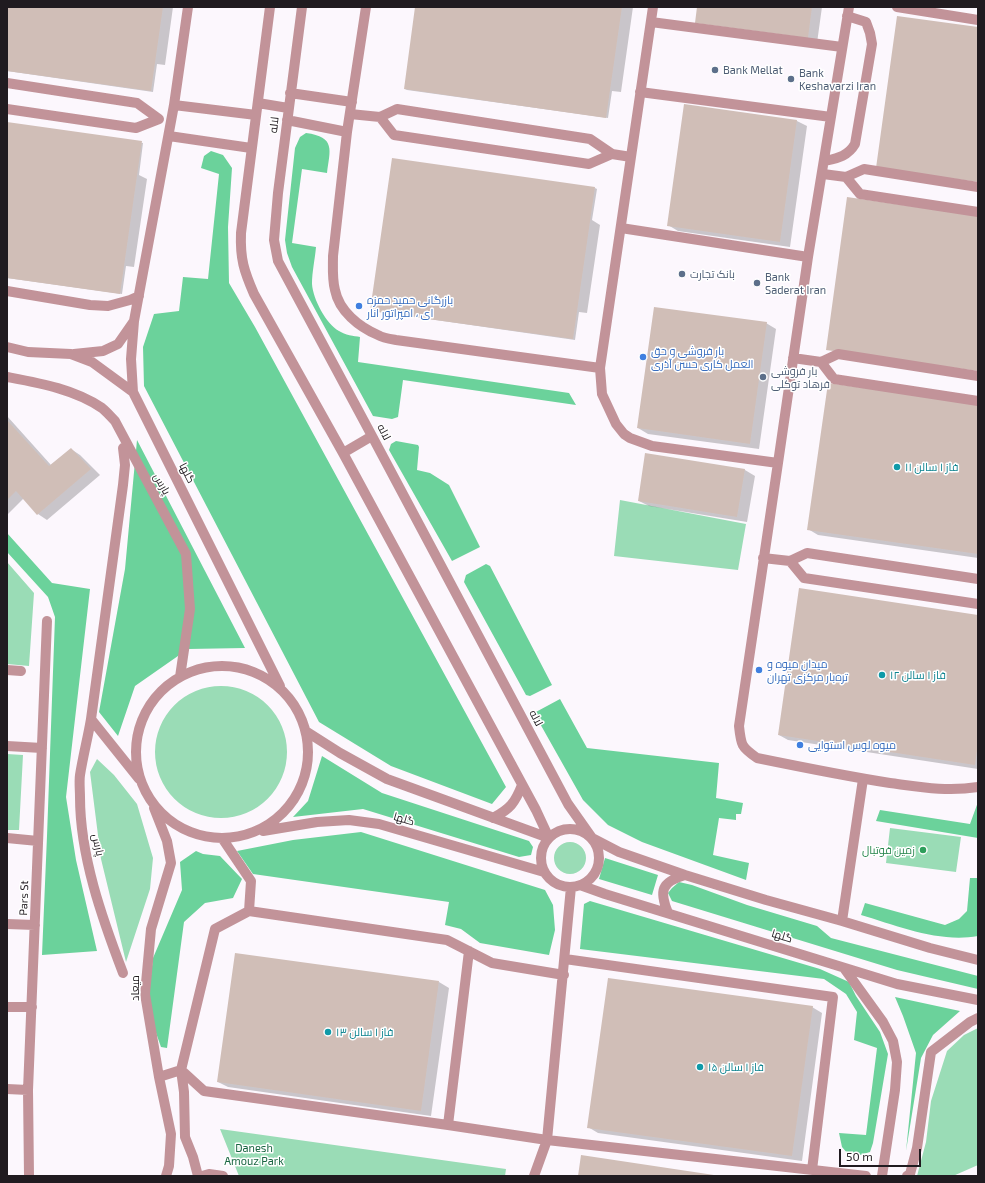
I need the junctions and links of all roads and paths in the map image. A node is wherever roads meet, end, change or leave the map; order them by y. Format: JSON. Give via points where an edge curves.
{"nodes":[{"id":1,"x":188,"y":7,"type":"edge"},
{"id":2,"x":270,"y":7,"type":"edge"},
{"id":3,"x":302,"y":7,"type":"edge"},
{"id":4,"x":366,"y":7,"type":"edge"},
{"id":5,"x":653,"y":7,"type":"edge"},
{"id":6,"x":897,"y":7,"type":"edge"},
{"id":7,"x":848,"y":11,"type":"edge"},
{"id":8,"x":978,"y":20,"type":"edge"},
{"id":9,"x":650,"y":22,"type":"junction"},
{"id":10,"x":842,"y":47,"type":"junction"},
{"id":11,"x":7,"y":84,"type":"edge"},
{"id":12,"x":640,"y":92,"type":"junction"},
{"id":13,"x":290,"y":93,"type":"junction"},
{"id":14,"x":352,"y":102,"type":"junction"},
{"id":15,"x":258,"y":103,"type":"junction"},
{"id":16,"x":174,"y":105,"type":"junction"},
{"id":17,"x":288,"y":108,"type":"junction"},
{"id":18,"x":7,"y":109,"type":"edge"},
{"id":19,"x":350,"y":114,"type":"junction"},
{"id":20,"x":256,"y":115,"type":"junction"},
{"id":21,"x":380,"y":117,"type":"junction"},
{"id":22,"x":831,"y":117,"type":"junction"},
{"id":23,"x":159,"y":119,"type":"junction"},
{"id":24,"x":171,"y":119,"type":"junction"},
{"id":25,"x":287,"y":120,"type":"junction"},
{"id":26,"x":347,"y":132,"type":"junction"},
{"id":27,"x":168,"y":136,"type":"junction"},
{"id":28,"x":251,"y":148,"type":"junction"},
{"id":29,"x":612,"y":154,"type":"junction"},
{"id":30,"x":631,"y":157,"type":"junction"},
{"id":31,"x":825,"y":161,"type":"junction"},
{"id":32,"x":823,"y":174,"type":"junction"},
{"id":33,"x":846,"y":177,"type":"junction"},
{"id":34,"x":978,"y":187,"type":"edge"},
{"id":35,"x":978,"y":212,"type":"edge"},
{"id":36,"x":621,"y":228,"type":"junction"},
{"id":37,"x":808,"y":257,"type":"junction"},
{"id":38,"x":7,"y":290,"type":"edge"},
{"id":39,"x":139,"y":296,"type":"junction"},
{"id":40,"x":134,"y":321,"type":"junction"},
{"id":41,"x":7,"y":348,"type":"edge"},
{"id":42,"x":71,"y":354,"type":"junction"},
{"id":43,"x":793,"y":358,"type":"junction"},
{"id":44,"x":820,"y":362,"type":"junction"},
{"id":45,"x":600,"y":368,"type":"junction"},
{"id":46,"x":978,"y":376,"type":"edge"},
{"id":47,"x":7,"y":377,"type":"edge"},
{"id":48,"x":132,"y":392,"type":"junction"},
{"id":49,"x":978,"y":401,"type":"edge"},
{"id":50,"x":372,"y":436,"type":"junction"},
{"id":51,"x":123,"y":448,"type":"dead end"},
{"id":52,"x":343,"y":453,"type":"junction"},
{"id":53,"x":778,"y":463,"type":"junction"},
{"id":54,"x":763,"y":558,"type":"junction"},
{"id":55,"x":790,"y":561,"type":"junction"},
{"id":56,"x":978,"y":579,"type":"edge"},
{"id":57,"x":978,"y":604,"type":"edge"},
{"id":58,"x":47,"y":621,"type":"dead end"},
{"id":59,"x":7,"y":670,"type":"edge"},
{"id":60,"x":21,"y":671,"type":"dead end"},
{"id":61,"x":180,"y":677,"type":"junction"},
{"id":62,"x":281,"y":688,"type":"junction"},
{"id":63,"x":92,"y":718,"type":"junction"},
{"id":64,"x":307,"y":732,"type":"junction"},
{"id":65,"x":7,"y":746,"type":"edge"},
{"id":66,"x":42,"y":748,"type":"junction"},
{"id":67,"x":863,"y":779,"type":"junction"},
{"id":68,"x":141,"y":782,"type":"junction"},
{"id":69,"x":522,"y":785,"type":"junction"},
{"id":70,"x":978,"y":787,"type":"edge"},
{"id":71,"x":153,"y":804,"type":"junction"},
{"id":72,"x":493,"y":818,"type":"junction"},
{"id":73,"x":253,"y":832,"type":"junction"},
{"id":74,"x":7,"y":838,"type":"edge"},
{"id":75,"x":222,"y":838,"type":"junction"},
{"id":76,"x":548,"y":838,"type":"junction"},
{"id":77,"x":592,"y":838,"type":"junction"},
{"id":78,"x":38,"y":841,"type":"junction"},
{"id":79,"x":544,"y":872,"type":"junction"},
{"id":80,"x":685,"y":875,"type":"junction"},
{"id":81,"x":576,"y":886,"type":"junction"},
{"id":82,"x":249,"y":911,"type":"junction"},
{"id":83,"x":668,"y":913,"type":"junction"},
{"id":84,"x":842,"y":921,"type":"junction"},
{"id":85,"x":7,"y":924,"type":"edge"},
{"id":86,"x":35,"y":925,"type":"junction"},
{"id":87,"x":469,"y":951,"type":"junction"},
{"id":88,"x":978,"y":952,"type":"edge"},
{"id":89,"x":965,"y":957,"type":"junction"},
{"id":90,"x":564,"y":959,"type":"junction"},
{"id":91,"x":978,"y":960,"type":"edge"},
{"id":92,"x":844,"y":968,"type":"junction"},
{"id":93,"x":123,"y":973,"type":"dead end"},
{"id":94,"x":564,"y":975,"type":"junction"},
{"id":95,"x":978,"y":1000,"type":"edge"},
{"id":96,"x":7,"y":1006,"type":"edge"},
{"id":97,"x":32,"y":1008,"type":"junction"},
{"id":98,"x":978,"y":1018,"type":"edge"},
{"id":99,"x":181,"y":1070,"type":"junction"},
{"id":100,"x":159,"y":1077,"type":"junction"},
{"id":101,"x":7,"y":1090,"type":"edge"},
{"id":102,"x":28,"y":1090,"type":"junction"},
{"id":103,"x":448,"y":1125,"type":"junction"},
{"id":104,"x":547,"y":1140,"type":"junction"},
{"id":105,"x":812,"y":1170,"type":"junction"},
{"id":106,"x":825,"y":1173,"type":"edge"},
{"id":107,"x":29,"y":1176,"type":"edge"},
{"id":108,"x":166,"y":1176,"type":"edge"},
{"id":109,"x":198,"y":1176,"type":"edge"},
{"id":110,"x":202,"y":1176,"type":"edge"},
{"id":111,"x":223,"y":1176,"type":"edge"},
{"id":112,"x":534,"y":1176,"type":"edge"},
{"id":113,"x":866,"y":1176,"type":"edge"},
{"id":114,"x":882,"y":1176,"type":"edge"},
{"id":115,"x":907,"y":1176,"type":"edge"}],
"edges":[{"from":1,"to":16,"type":"street"},
{"from":2,"to":15,"type":"street","name":"لاله"},
{"from":3,"to":13,"type":"street","name":"لاله"},
{"from":4,"to":14,"type":"street"},
{"from":5,"to":9,"type":"street"},
{"from":6,"to":8,"type":"street"},
{"from":7,"to":10,"type":"street"},
{"from":7,"to":31,"type":"street","via":[[866,22],[872,44],[855,144],[846,155]]},
{"from":9,"to":10,"type":"street"},
{"from":9,"to":12,"type":"street"},
{"from":10,"to":22,"type":"street"},
{"from":11,"to":23,"type":"street","via":[[137,103]]},
{"from":12,"to":22,"type":"street"},
{"from":12,"to":30,"type":"street"},
{"from":13,"to":14,"type":"street"},
{"from":13,"to":17,"type":"street","name":"لاله"},
{"from":14,"to":19,"type":"street"},
{"from":15,"to":17,"type":"street"},
{"from":15,"to":20,"type":"street","name":"لاله"},
{"from":16,"to":20,"type":"street"},
{"from":16,"to":24,"type":"street"},
{"from":17,"to":25,"type":"street","name":"لاله"},
{"from":18,"to":23,"type":"street","via":[[136,128]]},
{"from":19,"to":21,"type":"street"},
{"from":19,"to":26,"type":"street"},
{"from":20,"to":28,"type":"street","name":"لاله"},
{"from":21,"to":29,"type":"street","via":[[397,109],[590,139]]},
{"from":21,"to":29,"type":"street","via":[[394,135],[588,164]]},
{"from":22,"to":31,"type":"street"},
{"from":23,"to":24,"type":"street"},
{"from":24,"to":27,"type":"street"},
{"from":25,"to":26,"type":"street"},
{"from":25,"to":50,"type":"street","name":"لاله","via":[[274,240],[278,262]]},
{"from":26,"to":45,"type":"street","via":[[332,276],[341,306],[351,318],[379,336],[396,340]]},
{"from":27,"to":28,"type":"street"},
{"from":27,"to":39,"type":"street"},
{"from":28,"to":52,"type":"street","name":"لاله","via":[[241,233],[242,262],[246,278]]},
{"from":29,"to":30,"type":"street"},
{"from":30,"to":36,"type":"street"},
{"from":31,"to":32,"type":"street"},
{"from":32,"to":33,"type":"street"},
{"from":32,"to":37,"type":"street"},
{"from":33,"to":34,"type":"street","via":[[864,169]]},
{"from":33,"to":35,"type":"street","via":[[860,194]]},
{"from":36,"to":37,"type":"street"},
{"from":36,"to":45,"type":"street"},
{"from":37,"to":43,"type":"street"},
{"from":38,"to":39,"type":"street","via":[[108,306]]},
{"from":39,"to":40,"type":"street"},
{"from":40,"to":42,"type":"street","via":[[118,344],[103,351]]},
{"from":40,"to":48,"type":"street"},
{"from":41,"to":42,"type":"street","name":"گلها","via":[[28,352]]},
{"from":42,"to":48,"type":"street","name":"گلها","via":[[92,362]]},
{"from":43,"to":44,"type":"street"},
{"from":43,"to":53,"type":"street"},
{"from":44,"to":46,"type":"street","via":[[838,354]]},
{"from":44,"to":49,"type":"street","via":[[834,379]]},
{"from":45,"to":53,"type":"street","via":[[602,394],[606,404],[616,424],[630,438],[652,446]]},
{"from":47,"to":61,"type":"street","name":"پارس","via":[[63,389],[103,408],[115,421],[186,554],[190,609]]},
{"from":48,"to":62,"type":"street","name":"گلها"},
{"from":50,"to":52,"type":"street"},
{"from":50,"to":77,"type":"street","name":"لاله","via":[[568,804]]},
{"from":51,"to":63,"type":"street","name":"پارس","via":[[123,484]]},
{"from":52,"to":69,"type":"street","name":"لاله"},
{"from":53,"to":54,"type":"street"},
{"from":54,"to":55,"type":"street"},
{"from":54,"to":67,"type":"street","via":[[739,726],[740,742],[757,758]]},
{"from":55,"to":56,"type":"street","via":[[807,553]]},
{"from":55,"to":57,"type":"street","via":[[804,578]]},
{"from":58,"to":66,"type":"street","name":"Pars St"},
{"from":59,"to":60,"type":"street"},
{"from":61,"to":62,"type":"street","via":[[194,670],[217,666],[240,667],[262,675]]},
{"from":61,"to":68,"type":"street","via":[[156,696],[144,715],[137,737],[136,760]]},
{"from":62,"to":64,"type":"street","via":[[301,716]]},
{"from":63,"to":68,"type":"street"},
{"from":63,"to":93,"type":"street","name":"پارس","via":[[80,776],[83,835],[96,893]]},
{"from":64,"to":72,"type":"street","via":[[387,779]]},
{"from":64,"to":73,"type":"street","via":[[307,773],[299,792],[287,809],[272,823]]},
{"from":65,"to":66,"type":"street"},
{"from":66,"to":78,"type":"street","name":"Pars St"},
{"from":67,"to":70,"type":"street","via":[[937,790]]},
{"from":67,"to":84,"type":"street"},
{"from":68,"to":71,"type":"street"},
{"from":69,"to":72,"type":"street","via":[[512,806]]},
{"from":69,"to":76,"type":"street","name":"لاله"},
{"from":71,"to":75,"type":"street","via":[[168,819],[186,830],[206,837]]},
{"from":71,"to":100,"type":"street","name":"میعاد","via":[[167,841],[171,863],[151,929],[145,994]]},
{"from":72,"to":76,"type":"street"},
{"from":73,"to":75,"type":"street","via":[[238,837]]},
{"from":73,"to":79,"type":"street","name":"گلها","via":[[317,822],[349,820],[379,824]]},
{"from":74,"to":78,"type":"street"},
{"from":75,"to":82,"type":"street","via":[[251,881]]},
{"from":76,"to":77,"type":"street","via":[[565,829],[575,829]]},
{"from":76,"to":79,"type":"street","via":[[541,854]]},
{"from":77,"to":80,"type":"street","via":[[619,852]]},
{"from":77,"to":81,"type":"street","via":[[597,846],[599,865],[589,881]]},
{"from":78,"to":86,"type":"street","name":"Pars St"},
{"from":79,"to":81,"type":"street","via":[[556,883]]},
{"from":80,"to":83,"type":"street","via":[[665,886],[662,899]]},
{"from":80,"to":84,"type":"street"},
{"from":81,"to":83,"type":"street","name":"گلها"},
{"from":81,"to":90,"type":"street"},
{"from":82,"to":87,"type":"street","via":[[447,940]]},
{"from":82,"to":99,"type":"street","via":[[215,929]]},
{"from":83,"to":92,"type":"street","name":"گلها"},
{"from":84,"to":89,"type":"street"},
{"from":85,"to":86,"type":"street"},
{"from":86,"to":97,"type":"street","name":"Pars St"},
{"from":87,"to":94,"type":"street","via":[[492,963]]},
{"from":87,"to":103,"type":"street"},
{"from":88,"to":89,"type":"street"},
{"from":89,"to":91,"type":"street"},
{"from":90,"to":94,"type":"street"},
{"from":90,"to":105,"type":"street","via":[[833,997]]},
{"from":92,"to":95,"type":"street","name":"گلها","via":[[897,984]]},
{"from":92,"to":114,"type":"street","via":[[883,1022],[893,1041],[897,1062]]},
{"from":94,"to":104,"type":"street"},
{"from":96,"to":97,"type":"street"},
{"from":97,"to":102,"type":"street","name":"Pars St"},
{"from":98,"to":115,"type":"street","via":[[931,1052],[917,1148],[910,1174]]},
{"from":99,"to":100,"type":"street"},
{"from":99,"to":103,"type":"street","via":[[204,1091]]},
{"from":99,"to":109,"type":"street","via":[[185,1137]]},
{"from":100,"to":108,"type":"street","name":"میعاد","via":[[171,1134]]},
{"from":101,"to":102,"type":"street"},
{"from":102,"to":107,"type":"street","name":"Pars St"},
{"from":103,"to":104,"type":"street"},
{"from":104,"to":105,"type":"street"},
{"from":104,"to":112,"type":"street"},
{"from":105,"to":106,"type":"street"},
{"from":106,"to":113,"type":"street"},
{"from":110,"to":111,"type":"street"}]}
